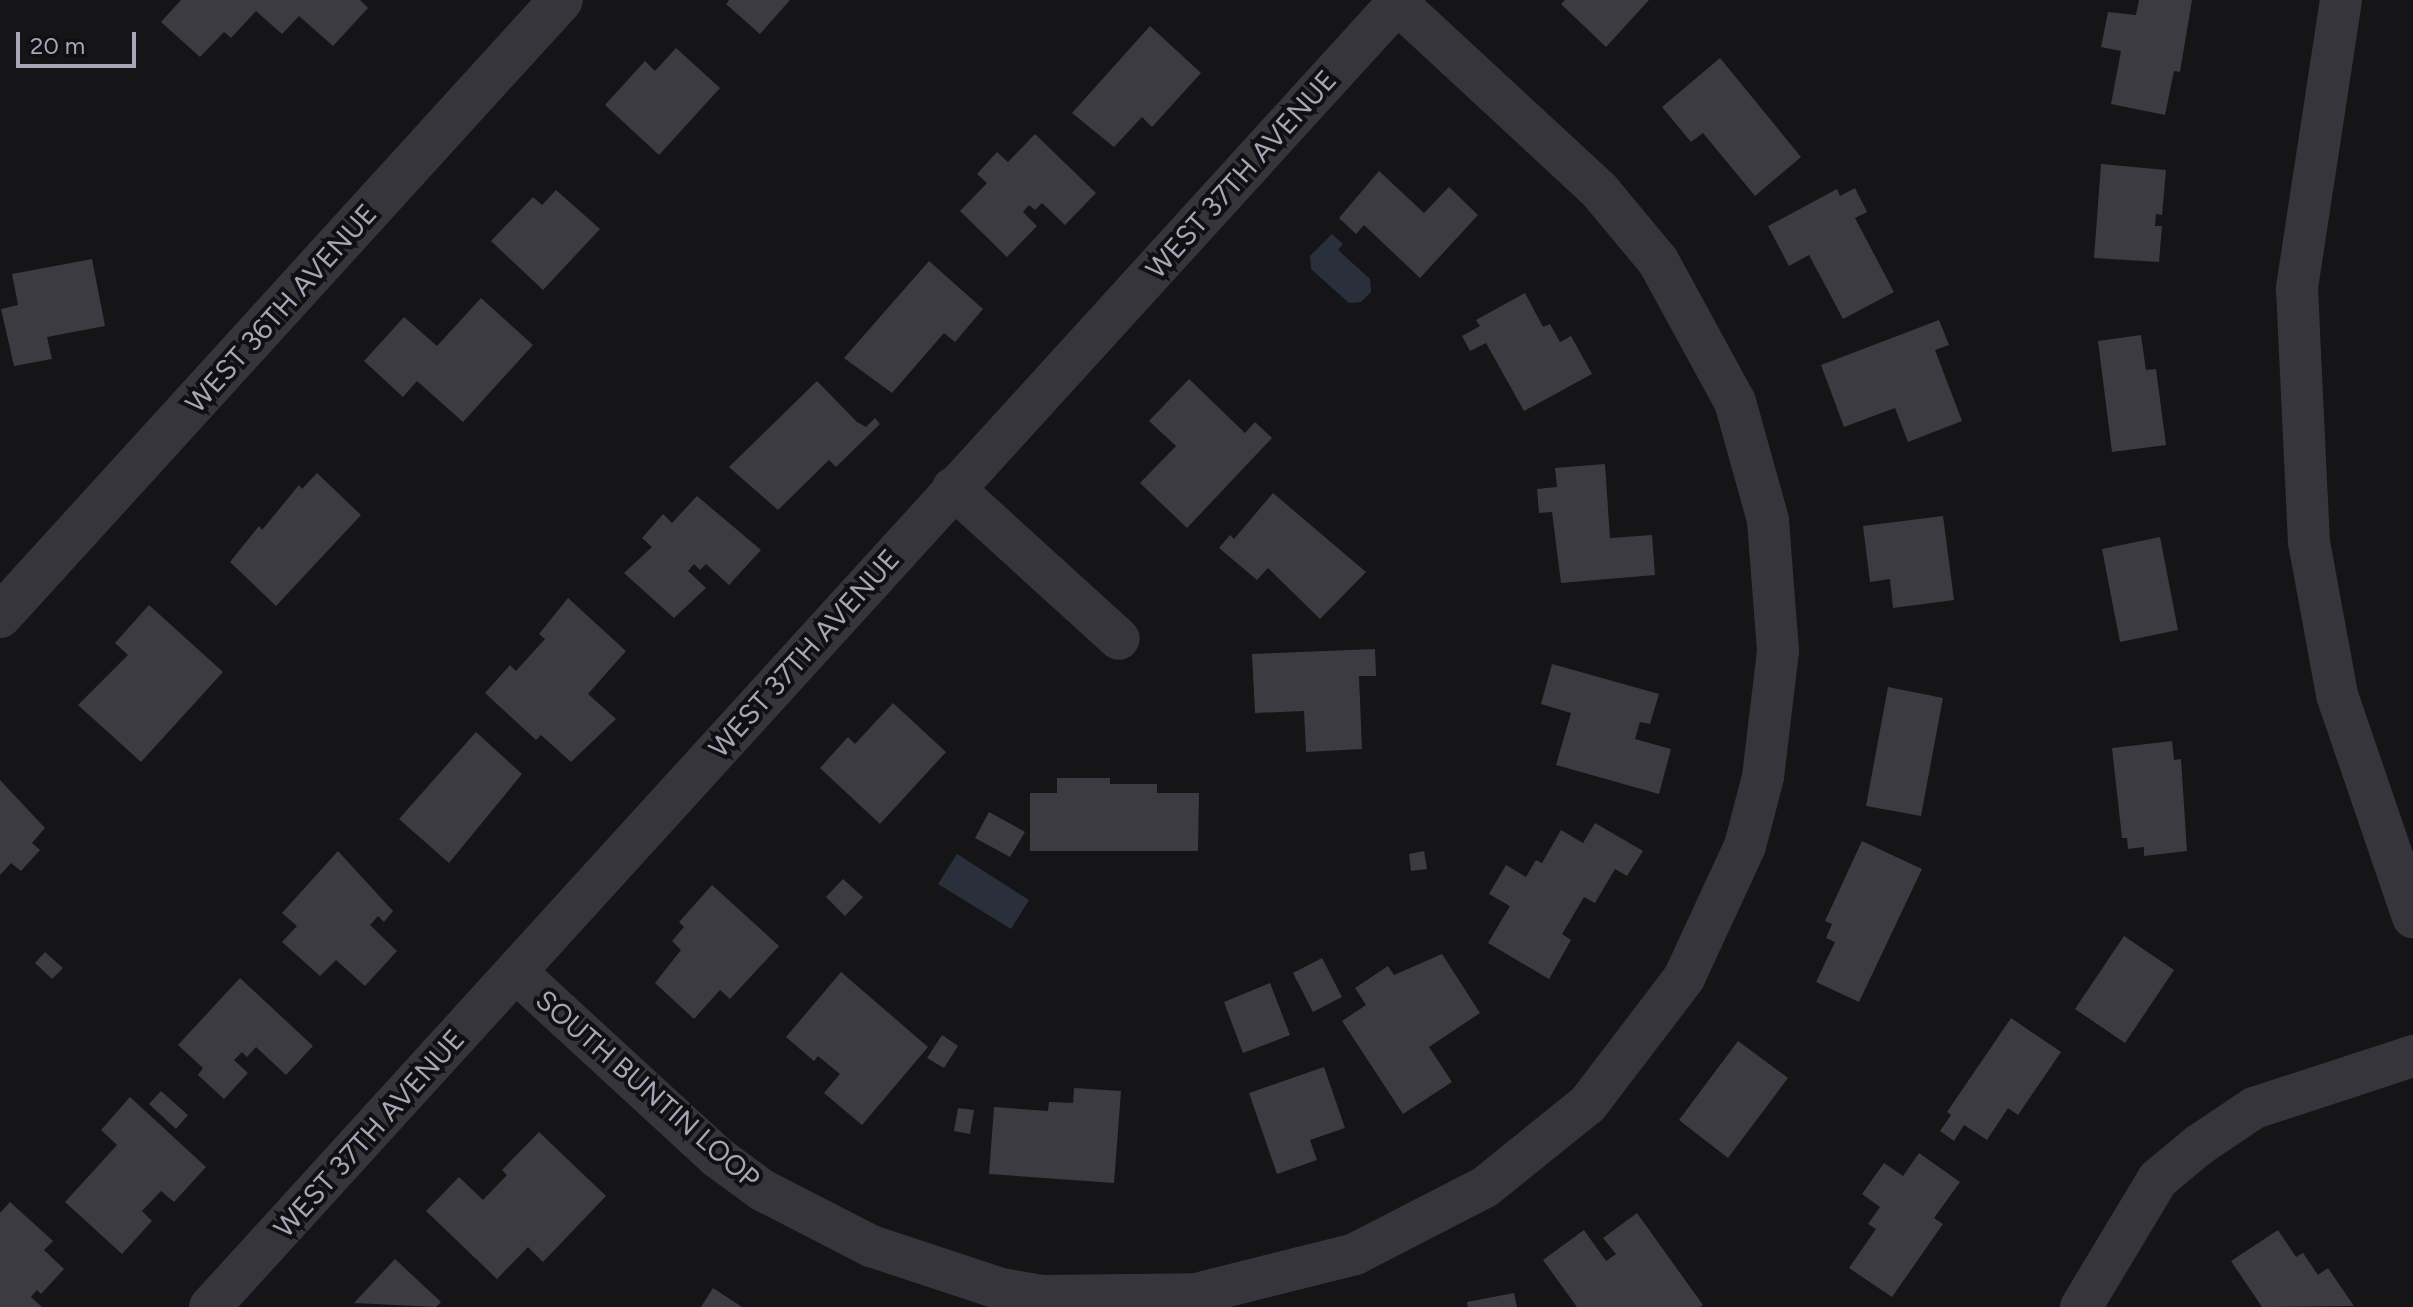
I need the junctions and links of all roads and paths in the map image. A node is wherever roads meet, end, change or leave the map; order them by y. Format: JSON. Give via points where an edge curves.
{"nodes":[{"id":1,"x":561,"y":0,"type":"edge"},
{"id":2,"x":2341,"y":0,"type":"edge"},
{"id":3,"x":1398,"y":2,"type":"edge"},
{"id":4,"x":953,"y":488,"type":"junction"},
{"id":5,"x":0,"y":616,"type":"edge"},
{"id":6,"x":1119,"y":639,"type":"dead end"},
{"id":7,"x":2413,"y":917,"type":"edge"},
{"id":8,"x":516,"y":972,"type":"junction"},
{"id":9,"x":2413,"y":1056,"type":"edge"},
{"id":10,"x":210,"y":1307,"type":"edge"},
{"id":11,"x":2081,"y":1307,"type":"edge"}],
"edges":[{"from":1,"to":5,"type":"street","name":"WEST 36TH AVENUE"},
{"from":2,"to":7,"type":"street","via":[[2297,289],[2309,542],[2337,695]]},
{"from":3,"to":4,"type":"street","name":"WEST 37TH AVENUE"},
{"from":3,"to":8,"type":"street","name":"SOUTH BUNTIN LOOP","via":[[1599,190],[1658,261],[1735,402],[1768,520],[1778,651],[1766,764],[1745,846],[1684,978],[1588,1104],[1485,1187],[1355,1254],[1196,1294],[1043,1296],[1001,1289],[871,1246],[762,1190],[717,1157]]},
{"from":4,"to":6,"type":"street"},
{"from":4,"to":8,"type":"street","name":"WEST 37TH AVENUE"},
{"from":8,"to":10,"type":"street","name":"WEST 37TH AVENUE"},
{"from":9,"to":11,"type":"street","via":[[2254,1108],[2199,1145],[2158,1179]]}]}
